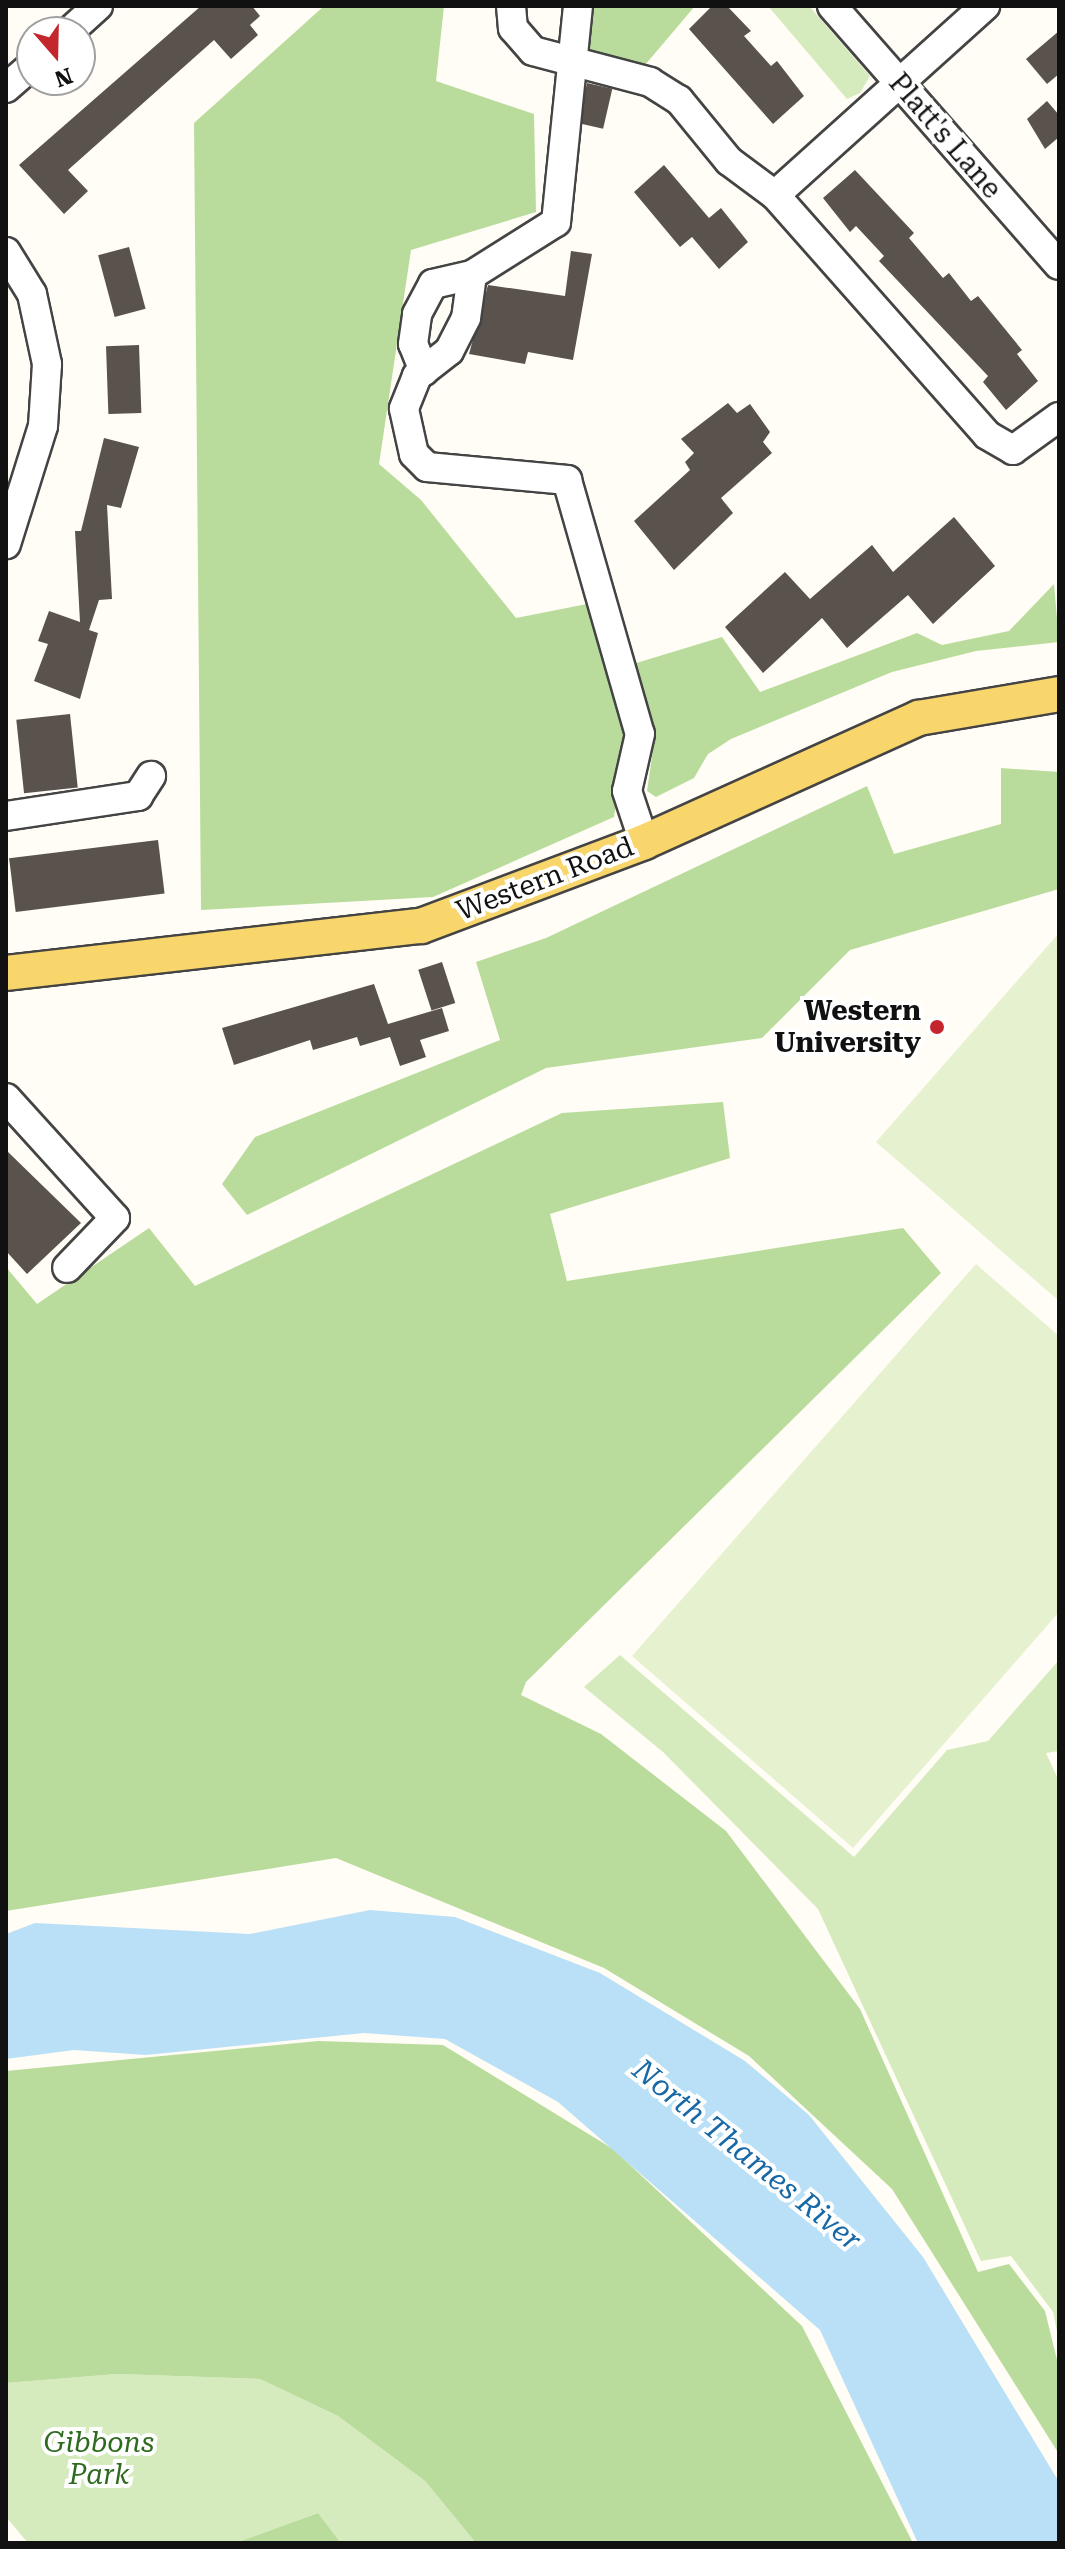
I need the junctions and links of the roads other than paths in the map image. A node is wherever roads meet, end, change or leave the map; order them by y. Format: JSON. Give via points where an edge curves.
{"nodes":[{"id":1,"x":511,"y":6,"type":"edge"},
{"id":2,"x":578,"y":6,"type":"edge"},
{"id":3,"x":832,"y":6,"type":"edge"},
{"id":4,"x":985,"y":6,"type":"edge"},
{"id":5,"x":568,"y":60,"type":"junction"},
{"id":6,"x":899,"y":84,"type":"junction"},
{"id":7,"x":782,"y":164,"type":"dead end"},
{"id":8,"x":775,"y":195,"type":"junction"},
{"id":9,"x":6,"y":252,"type":"edge"},
{"id":10,"x":1059,"y":265,"type":"edge"},
{"id":11,"x":472,"y":275,"type":"junction"},
{"id":12,"x":424,"y":371,"type":"junction"},
{"id":13,"x":1059,"y":417,"type":"edge"},
{"id":14,"x":6,"y":544,"type":"edge"},
{"id":15,"x":1059,"y":694,"type":"edge"},
{"id":16,"x":151,"y":776,"type":"dead end"},
{"id":17,"x":6,"y":816,"type":"edge"},
{"id":18,"x":644,"y":842,"type":"junction"},
{"id":19,"x":6,"y":973,"type":"edge"},
{"id":20,"x":6,"y":1098,"type":"edge"},
{"id":21,"x":67,"y":1268,"type":"dead end"}],
"edges":[{"from":1,"to":5,"type":"street","via":[[513,28],[533,51]]},
{"from":2,"to":5,"type":"street"},
{"from":3,"to":6,"type":"street","name":"Platt's Lane"},
{"from":4,"to":6,"type":"street"},
{"from":5,"to":8,"type":"street","via":[[650,82],[679,100],[729,161]]},
{"from":5,"to":11,"type":"street","via":[[556,222]]},
{"from":6,"to":8,"type":"street"},
{"from":6,"to":10,"type":"street","name":"Platt's Lane"},
{"from":7,"to":8,"type":"street"},
{"from":8,"to":13,"type":"street","via":[[987,435],[1013,450]]},
{"from":9,"to":14,"type":"street","via":[[32,294],[47,364],[40,439]]},
{"from":11,"to":12,"type":"street","via":[[466,318],[449,351]]},
{"from":11,"to":12,"type":"street","via":[[433,284],[417,314],[413,344]]},
{"from":12,"to":18,"type":"street","via":[[404,409],[414,454],[427,467],[567,480],[640,734],[627,791]]},
{"from":15,"to":18,"type":"main road","name":"Western Road","via":[[919,718]]},
{"from":16,"to":17,"type":"street","via":[[138,796]]},
{"from":18,"to":19,"type":"main road","name":"Western Road","via":[[421,926]]},
{"from":20,"to":21,"type":"street","via":[[115,1218]]}]}
